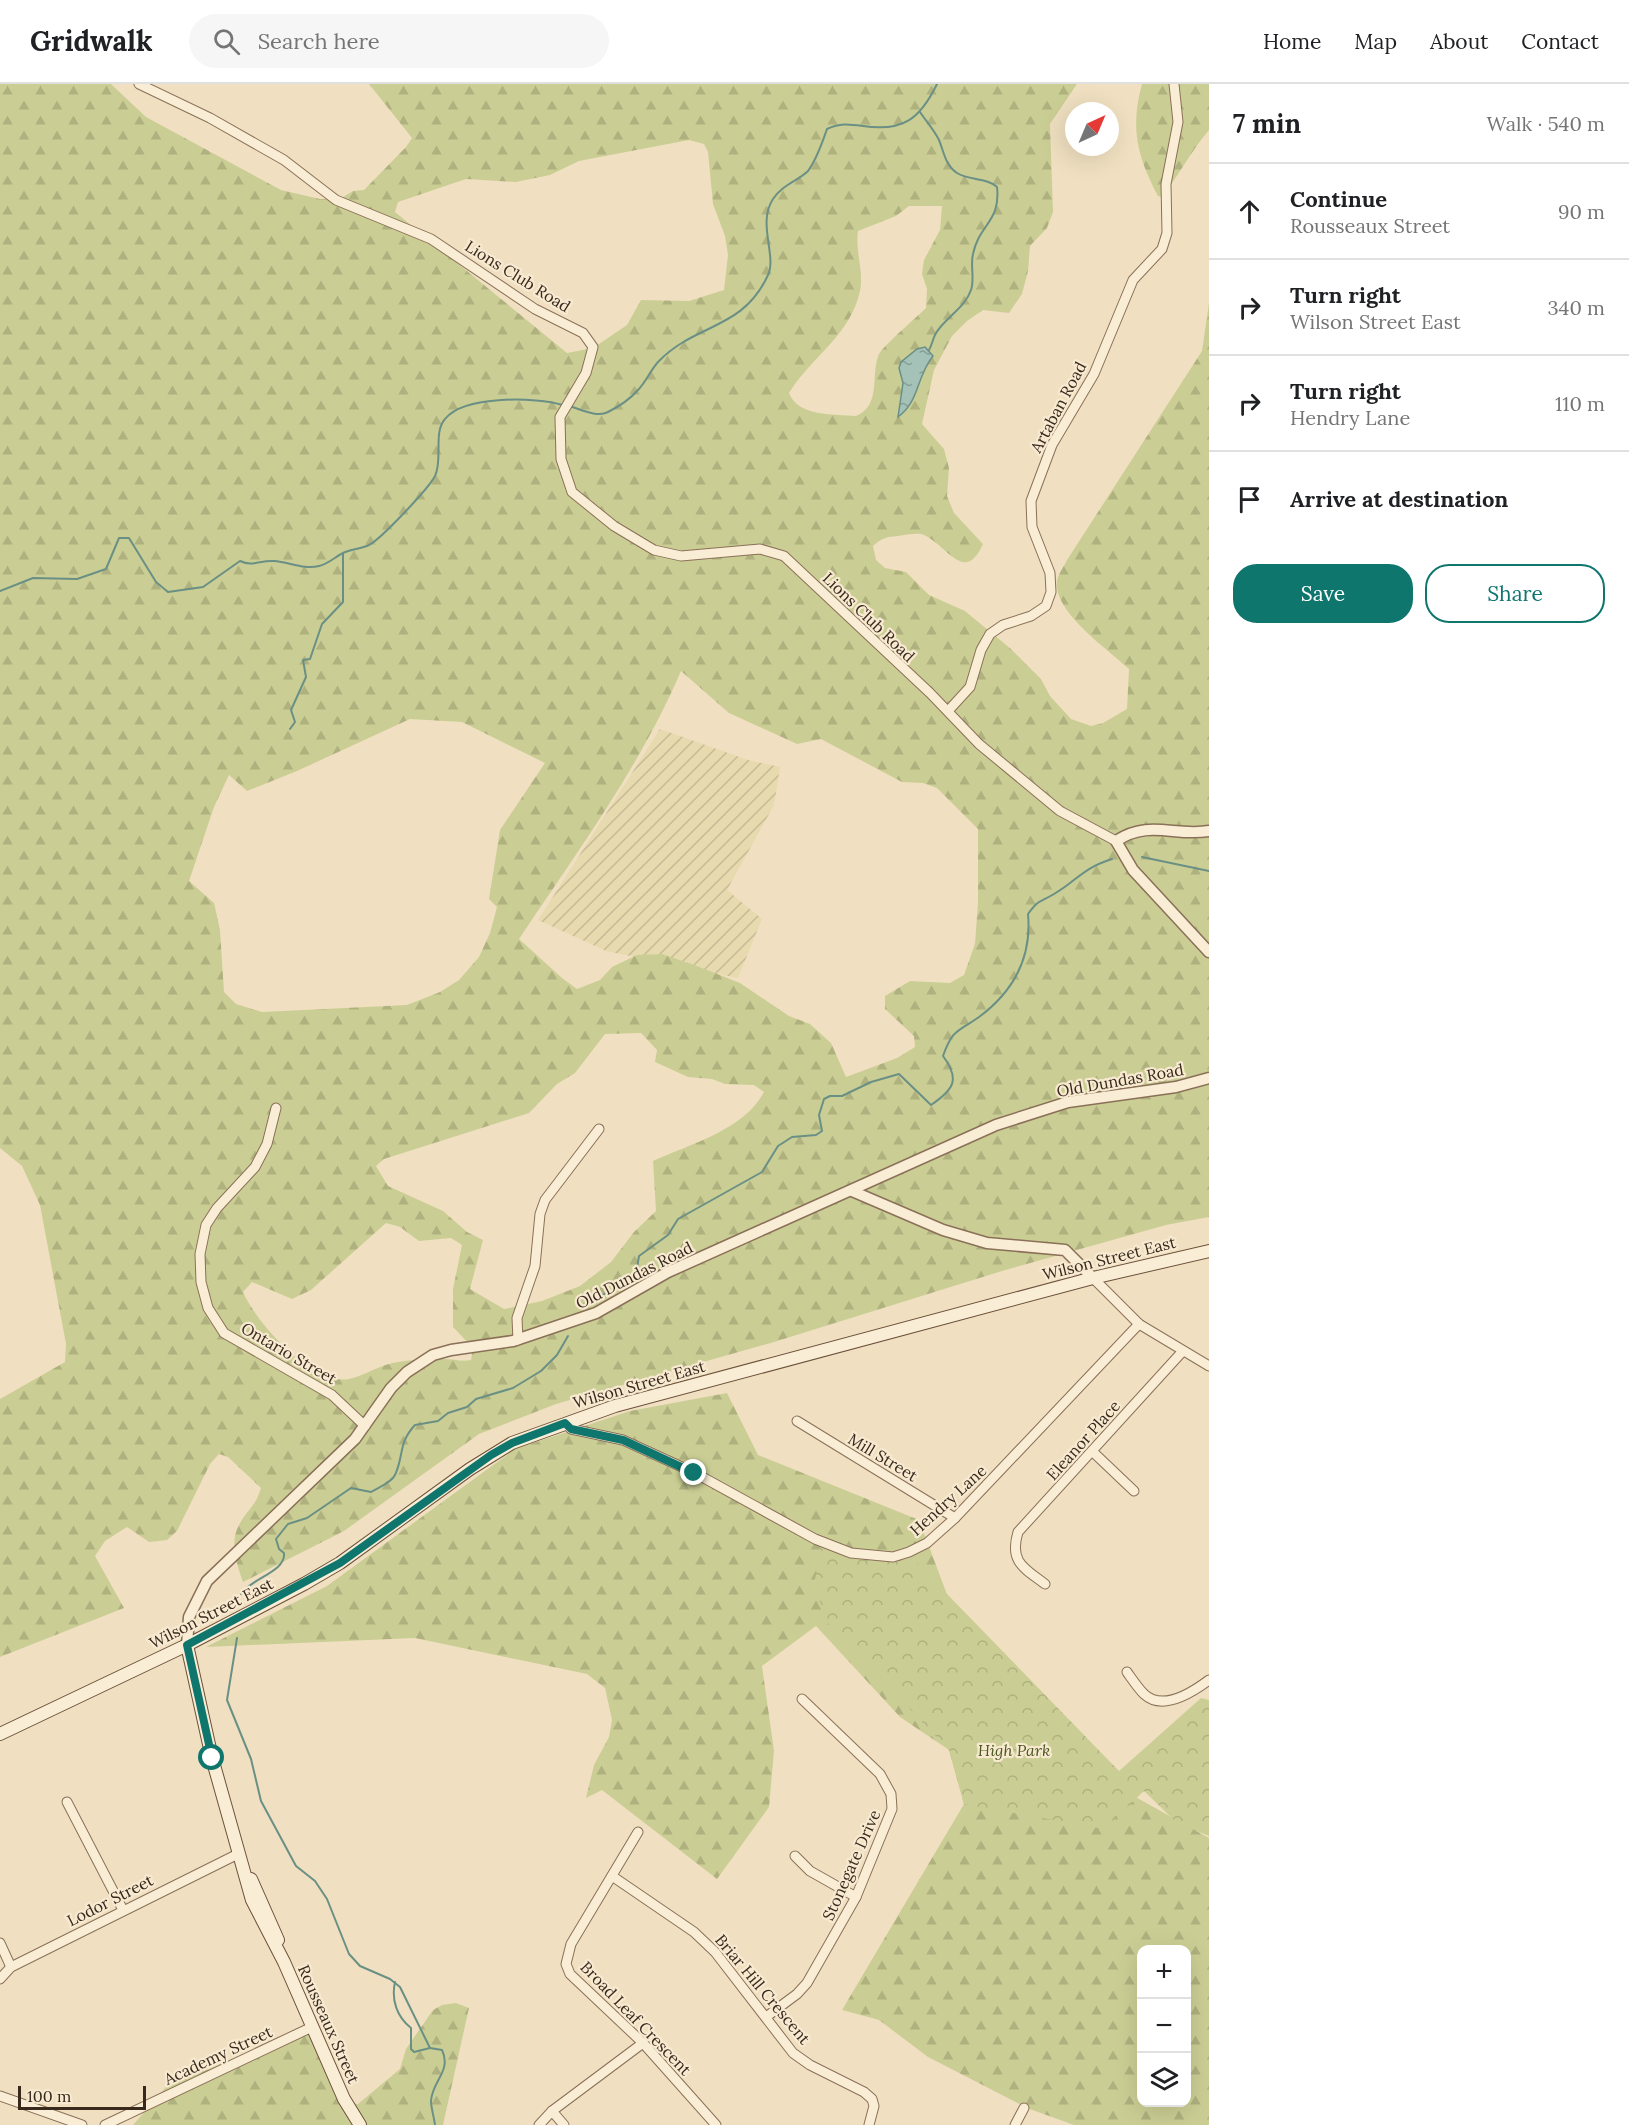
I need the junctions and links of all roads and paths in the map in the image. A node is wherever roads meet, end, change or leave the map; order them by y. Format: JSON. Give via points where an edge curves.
{"nodes":[{"id":1,"x":139,"y":84,"type":"edge"},
{"id":2,"x":1174,"y":84,"type":"edge"},
{"id":3,"x":948,"y":711,"type":"junction"},
{"id":4,"x":1209,"y":831,"type":"edge"},
{"id":5,"x":1120,"y":849,"type":"junction"},
{"id":6,"x":1209,"y":952,"type":"edge"},
{"id":7,"x":1209,"y":1078,"type":"edge"},
{"id":8,"x":276,"y":1108,"type":"dead end"},
{"id":9,"x":599,"y":1129,"type":"dead end"},
{"id":10,"x":852,"y":1191,"type":"junction"},
{"id":11,"x":1209,"y":1251,"type":"edge"},
{"id":12,"x":1093,"y":1278,"type":"junction"},
{"id":13,"x":1139,"y":1324,"type":"junction"},
{"id":14,"x":518,"y":1340,"type":"junction"},
{"id":15,"x":1182,"y":1352,"type":"junction"},
{"id":16,"x":1209,"y":1366,"type":"edge"},
{"id":17,"x":797,"y":1421,"type":"dead end"},
{"id":18,"x":565,"y":1423,"type":"junction"},
{"id":19,"x":365,"y":1426,"type":"junction"},
{"id":20,"x":1093,"y":1452,"type":"junction"},
{"id":21,"x":1134,"y":1491,"type":"dead end"},
{"id":22,"x":954,"y":1518,"type":"junction"},
{"id":23,"x":1045,"y":1584,"type":"dead end"},
{"id":24,"x":187,"y":1645,"type":"junction"},
{"id":25,"x":1127,"y":1672,"type":"dead end"},
{"id":26,"x":1209,"y":1680,"type":"edge"},
{"id":27,"x":802,"y":1699,"type":"dead end"},
{"id":28,"x":0,"y":1734,"type":"edge"},
{"id":29,"x":67,"y":1802,"type":"dead end"},
{"id":30,"x":638,"y":1832,"type":"dead end"},
{"id":31,"x":238,"y":1854,"type":"junction"},
{"id":32,"x":795,"y":1856,"type":"dead end"},
{"id":33,"x":612,"y":1876,"type":"junction"},
{"id":34,"x":856,"y":1897,"type":"junction"},
{"id":35,"x":123,"y":1910,"type":"junction"},
{"id":36,"x":0,"y":1943,"type":"edge"},
{"id":37,"x":11,"y":1967,"type":"junction"},
{"id":38,"x":0,"y":1979,"type":"edge"},
{"id":39,"x":766,"y":2017,"type":"junction"},
{"id":40,"x":312,"y":2027,"type":"junction"},
{"id":41,"x":643,"y":2043,"type":"junction"},
{"id":42,"x":0,"y":2096,"type":"edge"},
{"id":43,"x":344,"y":2099,"type":"junction"},
{"id":44,"x":1024,"y":2108,"type":"dead end"},
{"id":45,"x":552,"y":2111,"type":"junction"},
{"id":46,"x":82,"y":2125,"type":"edge"},
{"id":47,"x":105,"y":2125,"type":"edge"},
{"id":48,"x":350,"y":2125,"type":"edge"},
{"id":49,"x":360,"y":2125,"type":"edge"},
{"id":50,"x":539,"y":2125,"type":"edge"},
{"id":51,"x":564,"y":2125,"type":"edge"},
{"id":52,"x":716,"y":2125,"type":"edge"},
{"id":53,"x":869,"y":2125,"type":"edge"},
{"id":54,"x":1015,"y":2125,"type":"edge"}],
"edges":[{"from":1,"to":3,"type":"street","name":"Lions Club Road","via":[[284,160],[336,200],[431,239],[535,309],[583,333],[593,347],[586,373],[560,417],[561,459],[572,492],[654,550],[681,556],[760,549],[784,556]]},
{"from":2,"to":3,"type":"street","name":"Artaban Road","via":[[1178,122],[1166,184],[1167,233],[1162,249],[1133,280],[1094,374],[1052,445],[1031,501],[1032,527],[1050,573],[1051,592],[1046,606],[990,634],[970,687]]},
{"from":3,"to":5,"type":"street","name":"Lions Club Road","via":[[979,744],[1060,812]]},
{"from":4,"to":5,"type":"street","via":[[1127,833]]},
{"from":5,"to":6,"type":"street"},
{"from":7,"to":10,"type":"street","name":"Old Dundas Road","via":[[1176,1087],[1068,1102],[1034,1112],[996,1125]]},
{"from":8,"to":19,"type":"street","name":"Ontario Street","via":[[267,1144],[255,1167],[206,1225],[200,1254],[201,1282],[208,1308],[224,1333],[332,1395]]},
{"from":9,"to":14,"type":"street","via":[[545,1200],[535,1266],[517,1318]]},
{"from":10,"to":12,"type":"street","via":[[943,1230],[987,1243],[1065,1250]]},
{"from":10,"to":14,"type":"street","name":"Old Dundas Road","via":[[668,1272],[596,1313]]},
{"from":11,"to":12,"type":"main road","name":"Wilson Street East"},
{"from":12,"to":13,"type":"street"},
{"from":12,"to":18,"type":"main road","name":"Wilson Street East","via":[[615,1406]]},
{"from":13,"to":15,"type":"street"},
{"from":13,"to":22,"type":"street","name":"Hendry Lane"},
{"from":14,"to":19,"type":"street","name":"Old Dundas Road","via":[[433,1355],[390,1388]]},
{"from":15,"to":16,"type":"street"},
{"from":15,"to":20,"type":"street","name":"Eleanor Place"},
{"from":17,"to":22,"type":"street","name":"Mill Street"},
{"from":18,"to":22,"type":"street","name":"Hendry Lane","via":[[571,1429],[623,1440],[815,1539],[851,1553],[893,1557],[909,1552],[927,1543]]},
{"from":18,"to":24,"type":"main road","name":"Wilson Street East","via":[[491,1455],[340,1563]]},
{"from":19,"to":24,"type":"street","name":"Old Dundas Road","via":[[327,1468],[207,1581],[189,1617]]},
{"from":20,"to":21,"type":"street"},
{"from":20,"to":23,"type":"street","name":"Eleanor Place","via":[[1018,1533],[1013,1551],[1024,1568]]},
{"from":24,"to":28,"type":"main road","name":"Wilson Street East"},
{"from":24,"to":31,"type":"main road","name":"Rousseaux Street"},
{"from":25,"to":26,"type":"street","via":[[1146,1696],[1161,1701],[1192,1692]]},
{"from":27,"to":34,"type":"street","name":"Stonegate Drive","via":[[880,1774],[891,1794],[888,1821]]},
{"from":29,"to":35,"type":"street"},
{"from":30,"to":33,"type":"street","name":"Broad Leaf Crescent"},
{"from":31,"to":35,"type":"street","name":"Lodor Street"},
{"from":31,"to":40,"type":"main road","name":"Rousseaux Street","via":[[252,1900]]},
{"from":32,"to":34,"type":"street","via":[[810,1871]]},
{"from":33,"to":39,"type":"street","name":"Briar Hill Crescent","via":[[694,1932],[715,1952]]},
{"from":33,"to":41,"type":"street","name":"Broad Leaf Crescent","via":[[571,1944],[566,1964],[570,1974]]},
{"from":34,"to":39,"type":"street","name":"Stonegate Drive","via":[[807,1983]]},
{"from":35,"to":37,"type":"street","name":"Lodor Street"},
{"from":36,"to":37,"type":"street"},
{"from":37,"to":38,"type":"street","name":"Lodor Street"},
{"from":39,"to":53,"type":"street","name":"Briar Hill Crescent","via":[[793,2053],[872,2099]]},
{"from":40,"to":43,"type":"main road","name":"Rousseaux Street"},
{"from":40,"to":47,"type":"street","name":"Academy Street"},
{"from":41,"to":45,"type":"street"},
{"from":41,"to":52,"type":"street","name":"Broad Leaf Crescent"},
{"from":42,"to":46,"type":"street"},
{"from":43,"to":48,"type":"main road","name":"Rousseaux Street"},
{"from":43,"to":49,"type":"main road","name":"Rousseaux Street"},
{"from":44,"to":54,"type":"street"},
{"from":45,"to":50,"type":"street"},
{"from":45,"to":51,"type":"street"}]}
